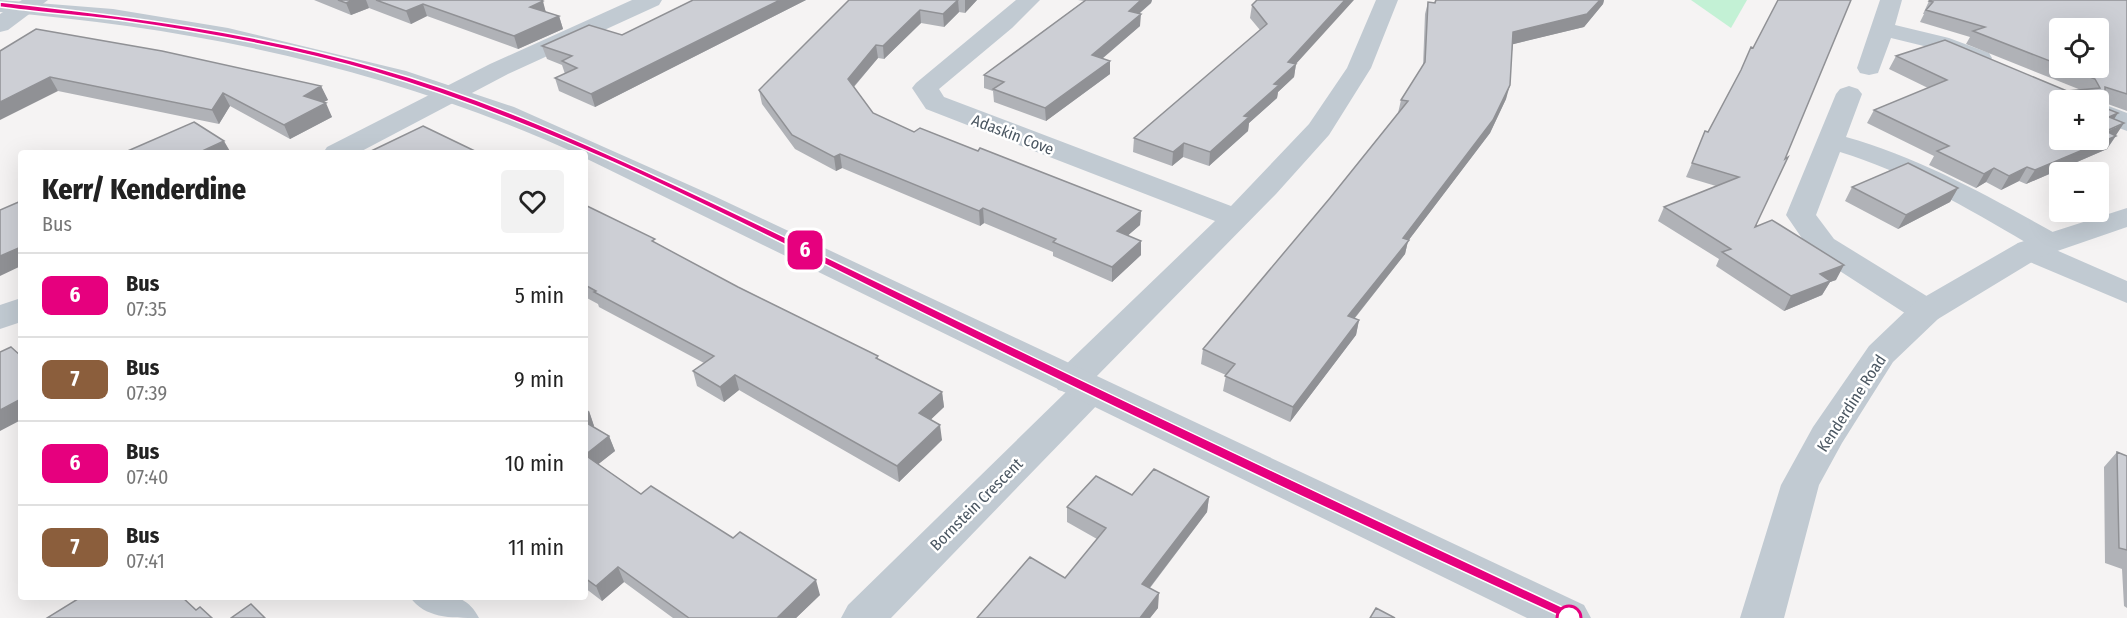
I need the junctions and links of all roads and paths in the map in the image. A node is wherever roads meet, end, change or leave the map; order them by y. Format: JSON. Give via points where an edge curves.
{"nodes":[{"id":1,"x":1029,"y":0,"type":"edge"},
{"id":2,"x":1387,"y":0,"type":"edge"},
{"id":3,"x":1891,"y":0,"type":"edge"},
{"id":4,"x":639,"y":1,"type":"edge"},
{"id":5,"x":22,"y":4,"type":"edge"},
{"id":6,"x":0,"y":25,"type":"edge"},
{"id":7,"x":1882,"y":29,"type":"junction"},
{"id":8,"x":1869,"y":68,"type":"dead end"},
{"id":9,"x":2005,"y":68,"type":"edge"},
{"id":10,"x":453,"y":94,"type":"junction"},
{"id":11,"x":1849,"y":94,"type":"dead end"},
{"id":12,"x":2109,"y":115,"type":"edge"},
{"id":13,"x":2127,"y":123,"type":"edge"},
{"id":14,"x":1831,"y":141,"type":"junction"},
{"id":15,"x":343,"y":150,"type":"edge"},
{"id":16,"x":2127,"y":217,"type":"edge"},
{"id":17,"x":1235,"y":218,"type":"junction"},
{"id":18,"x":2039,"y":246,"type":"junction"},
{"id":19,"x":2127,"y":293,"type":"edge"},
{"id":20,"x":18,"y":310,"type":"edge"},
{"id":21,"x":1926,"y":311,"type":"junction"},
{"id":22,"x":0,"y":318,"type":"edge"},
{"id":23,"x":1080,"y":385,"type":"junction"},
{"id":24,"x":435,"y":600,"type":"edge"},
{"id":25,"x":457,"y":618,"type":"edge"},
{"id":26,"x":863,"y":618,"type":"edge"},
{"id":27,"x":1569,"y":618,"type":"edge"},
{"id":28,"x":1762,"y":618,"type":"edge"}],
"edges":[{"from":1,"to":17,"type":"street","name":"Adaskin Cove","via":[[925,88],[935,103]]},
{"from":2,"to":17,"type":"street","via":[[1359,68],[1334,108]]},
{"from":3,"to":7,"type":"street"},
{"from":4,"to":10,"type":"street"},
{"from":5,"to":6,"type":"street"},
{"from":5,"to":10,"type":"street","via":[[252,40],[373,69]]},
{"from":7,"to":8,"type":"street"},
{"from":7,"to":9,"type":"street","via":[[1940,43]]},
{"from":10,"to":15,"type":"street"},
{"from":10,"to":23,"type":"street","via":[[562,137]]},
{"from":11,"to":14,"type":"street"},
{"from":12,"to":13,"type":"street"},
{"from":14,"to":18,"type":"street","via":[[1879,155],[2001,215]]},
{"from":14,"to":21,"type":"street","via":[[1801,215],[1823,246]]},
{"from":16,"to":18,"type":"street","name":"Kenderdine Road"},
{"from":17,"to":23,"type":"street"},
{"from":18,"to":19,"type":"street"},
{"from":18,"to":21,"type":"street","name":"Kenderdine Road"},
{"from":20,"to":22,"type":"street"},
{"from":21,"to":28,"type":"street","name":"Kenderdine Road","via":[[1881,354],[1826,436],[1800,485]]},
{"from":23,"to":26,"type":"street","name":"Bornstein Crescent"},
{"from":23,"to":27,"type":"street"},
{"from":24,"to":25,"type":"street"}]}
